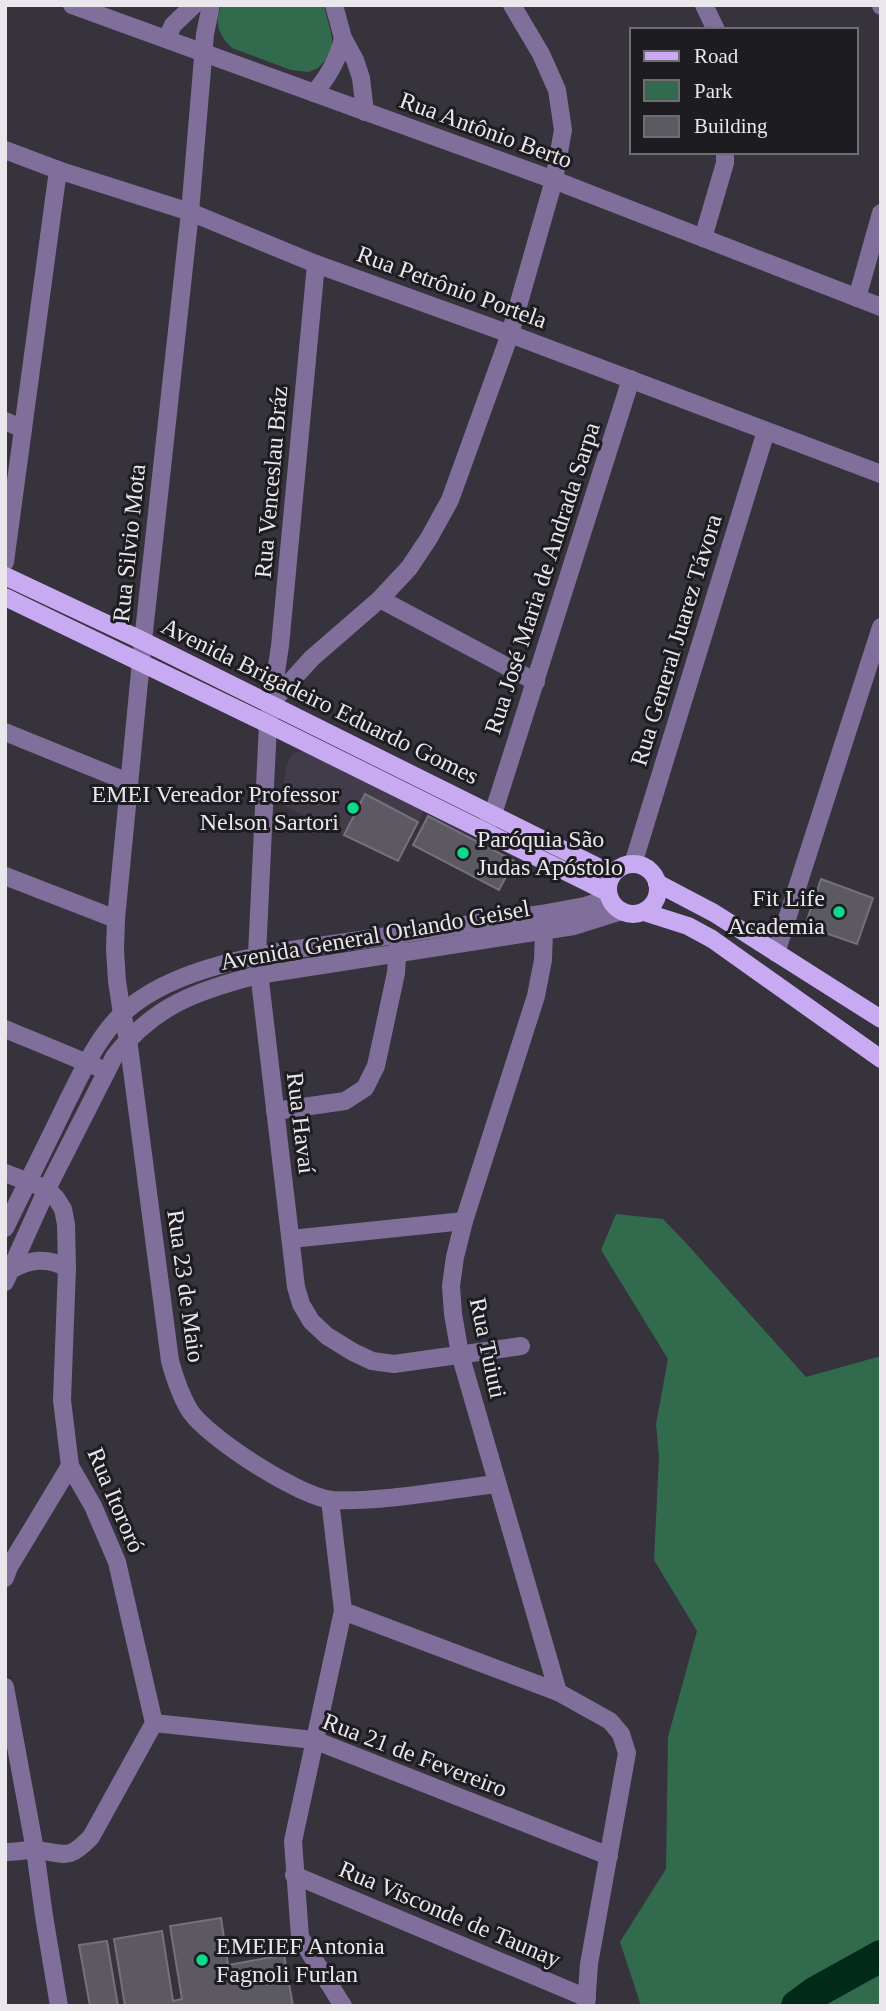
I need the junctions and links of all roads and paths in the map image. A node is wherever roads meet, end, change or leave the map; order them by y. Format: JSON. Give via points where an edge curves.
{"nodes":[{"id":1,"x":72,"y":5,"type":"edge"},
{"id":2,"x":194,"y":5,"type":"edge"},
{"id":3,"x":211,"y":5,"type":"edge"},
{"id":4,"x":334,"y":5,"type":"edge"},
{"id":5,"x":512,"y":5,"type":"edge"},
{"id":6,"x":704,"y":5,"type":"edge"},
{"id":7,"x":715,"y":28,"type":"edge"},
{"id":8,"x":167,"y":38,"type":"junction"},
{"id":9,"x":343,"y":38,"type":"junction"},
{"id":10,"x":204,"y":52,"type":"junction"},
{"id":11,"x":314,"y":93,"type":"junction"},
{"id":12,"x":365,"y":112,"type":"junction"},
{"id":13,"x":5,"y":150,"type":"edge"},
{"id":14,"x":725,"y":154,"type":"edge"},
{"id":15,"x":58,"y":170,"type":"junction"},
{"id":16,"x":554,"y":180,"type":"junction"},
{"id":17,"x":190,"y":212,"type":"junction"},
{"id":18,"x":881,"y":213,"type":"edge"},
{"id":19,"x":703,"y":238,"type":"junction"},
{"id":20,"x":316,"y":264,"type":"junction"},
{"id":21,"x":857,"y":298,"type":"junction"},
{"id":22,"x":881,"y":307,"type":"edge"},
{"id":23,"x":510,"y":334,"type":"junction"},
{"id":24,"x":631,"y":379,"type":"junction"},
{"id":25,"x":5,"y":421,"type":"edge"},
{"id":26,"x":23,"y":429,"type":"junction"},
{"id":27,"x":766,"y":431,"type":"junction"},
{"id":28,"x":881,"y":474,"type":"edge"},
{"id":29,"x":5,"y":562,"type":"edge"},
{"id":30,"x":5,"y":576,"type":"edge"},
{"id":31,"x":5,"y":597,"type":"edge"},
{"id":32,"x":380,"y":598,"type":"junction"},
{"id":33,"x":881,"y":627,"type":"edge"},
{"id":34,"x":143,"y":641,"type":"junction"},
{"id":35,"x":280,"y":646,"type":"junction"},
{"id":36,"x":312,"y":659,"type":"junction"},
{"id":37,"x":141,"y":662,"type":"junction"},
{"id":38,"x":536,"y":682,"type":"junction"},
{"id":39,"x":270,"y":704,"type":"junction"},
{"id":40,"x":268,"y":724,"type":"junction"},
{"id":41,"x":5,"y":732,"type":"edge"},
{"id":42,"x":128,"y":782,"type":"junction"},
{"id":43,"x":493,"y":814,"type":"junction"},
{"id":44,"x":485,"y":831,"type":"junction"},
{"id":45,"x":633,"y":864,"type":"junction"},
{"id":46,"x":5,"y":876,"type":"edge"},
{"id":47,"x":657,"y":883,"type":"junction"},
{"id":48,"x":609,"y":888,"type":"junction"},
{"id":49,"x":622,"y":911,"type":"junction"},
{"id":50,"x":644,"y":912,"type":"junction"},
{"id":51,"x":116,"y":919,"type":"junction"},
{"id":52,"x":544,"y":931,"type":"junction"},
{"id":53,"x":398,"y":944,"type":"junction"},
{"id":54,"x":775,"y":953,"type":"junction"},
{"id":55,"x":257,"y":955,"type":"junction"},
{"id":56,"x":258,"y":975,"type":"junction"},
{"id":57,"x":121,"y":1014,"type":"junction"},
{"id":58,"x":881,"y":1019,"type":"edge"},
{"id":59,"x":5,"y":1029,"type":"edge"},
{"id":60,"x":128,"y":1039,"type":"junction"},
{"id":61,"x":881,"y":1059,"type":"edge"},
{"id":62,"x":87,"y":1062,"type":"junction"},
{"id":63,"x":106,"y":1071,"type":"junction"},
{"id":64,"x":275,"y":1111,"type":"junction"},
{"id":65,"x":5,"y":1173,"type":"edge"},
{"id":66,"x":28,"y":1182,"type":"junction"},
{"id":67,"x":47,"y":1189,"type":"junction"},
{"id":68,"x":464,"y":1221,"type":"junction"},
{"id":69,"x":5,"y":1228,"type":"edge"},
{"id":70,"x":291,"y":1239,"type":"junction"},
{"id":71,"x":66,"y":1268,"type":"junction"},
{"id":72,"x":8,"y":1276,"type":"edge"},
{"id":73,"x":521,"y":1346,"type":"dead end"},
{"id":74,"x":460,"y":1354,"type":"junction"},
{"id":75,"x":70,"y":1466,"type":"junction"},
{"id":76,"x":497,"y":1484,"type":"junction"},
{"id":77,"x":330,"y":1500,"type":"junction"},
{"id":78,"x":5,"y":1578,"type":"edge"},
{"id":79,"x":343,"y":1611,"type":"junction"},
{"id":80,"x":5,"y":1687,"type":"edge"},
{"id":81,"x":558,"y":1692,"type":"junction"},
{"id":82,"x":154,"y":1723,"type":"junction"},
{"id":83,"x":314,"y":1740,"type":"junction"},
{"id":84,"x":35,"y":1850,"type":"junction"},
{"id":85,"x":5,"y":1852,"type":"edge"},
{"id":86,"x":609,"y":1856,"type":"junction"},
{"id":87,"x":294,"y":1875,"type":"junction"},
{"id":88,"x":587,"y":2002,"type":"edge"},
{"id":89,"x":59,"y":2006,"type":"edge"},
{"id":90,"x":343,"y":2006,"type":"edge"}],
"edges":[{"from":1,"to":8,"type":"street","name":"Rua Antônio Berto"},
{"from":2,"to":8,"type":"street","via":[[173,25]]},
{"from":3,"to":10,"type":"street","name":"Rua Silvio Mota"},
{"from":4,"to":9,"type":"street"},
{"from":5,"to":16,"type":"street","via":[[557,90],[563,130]]},
{"from":6,"to":7,"type":"street"},
{"from":8,"to":10,"type":"street","name":"Rua Antônio Berto"},
{"from":9,"to":11,"type":"street","via":[[333,69]]},
{"from":9,"to":12,"type":"street","via":[[361,78]]},
{"from":10,"to":11,"type":"street","name":"Rua Antônio Berto"},
{"from":10,"to":17,"type":"street","name":"Rua Silvio Mota"},
{"from":11,"to":12,"type":"street","name":"Rua Antônio Berto"},
{"from":12,"to":16,"type":"street","name":"Rua Antônio Berto"},
{"from":13,"to":15,"type":"street","name":"Rua Petrônio Portela"},
{"from":14,"to":19,"type":"street"},
{"from":15,"to":17,"type":"street","name":"Rua Petrônio Portela"},
{"from":15,"to":26,"type":"street"},
{"from":16,"to":19,"type":"street","name":"Rua Antônio Berto"},
{"from":16,"to":23,"type":"street"},
{"from":17,"to":20,"type":"street","name":"Rua Petrônio Portela"},
{"from":17,"to":34,"type":"street","name":"Rua Silvio Mota"},
{"from":18,"to":21,"type":"street"},
{"from":19,"to":21,"type":"street","name":"Rua Antônio Berto"},
{"from":20,"to":23,"type":"street","name":"Rua Petrônio Portela"},
{"from":20,"to":35,"type":"street","name":"Rua Venceslau Bráz"},
{"from":21,"to":22,"type":"street","name":"Rua Antônio Berto"},
{"from":23,"to":24,"type":"street","name":"Rua Petrônio Portela"},
{"from":23,"to":32,"type":"street","via":[[450,500],[409,568]]},
{"from":24,"to":27,"type":"street","name":"Rua Petrônio Portela"},
{"from":24,"to":38,"type":"street","name":"Rua José Maria de Andrada Sarpa"},
{"from":25,"to":26,"type":"street"},
{"from":26,"to":29,"type":"street"},
{"from":27,"to":28,"type":"street","name":"Rua Petrônio Portela"},
{"from":27,"to":45,"type":"street","name":"Rua General Juarez Távora"},
{"from":30,"to":34,"type":"main road","name":"Avenida Brigadeiro Eduardo Gomes"},
{"from":31,"to":37,"type":"main road","name":"Avenida Brigadeiro Eduardo Gomes"},
{"from":32,"to":36,"type":"street"},
{"from":32,"to":38,"type":"street"},
{"from":33,"to":54,"type":"street"},
{"from":34,"to":37,"type":"street","name":"Rua Silvio Mota"},
{"from":34,"to":39,"type":"main road","name":"Avenida Brigadeiro Eduardo Gomes"},
{"from":35,"to":36,"type":"street","via":[[295,656]]},
{"from":35,"to":39,"type":"street","name":"Rua Venceslau Bráz"},
{"from":36,"to":39,"type":"street"},
{"from":37,"to":40,"type":"main road","name":"Avenida Brigadeiro Eduardo Gomes"},
{"from":37,"to":42,"type":"street","name":"Rua Silvio Mota"},
{"from":38,"to":43,"type":"street","name":"Rua José Maria de Andrada Sarpa"},
{"from":39,"to":40,"type":"street","name":"Rua Havaí"},
{"from":39,"to":43,"type":"main road","name":"Avenida Brigadeiro Eduardo Gomes"},
{"from":40,"to":44,"type":"main road","name":"Avenida Brigadeiro Eduardo Gomes"},
{"from":40,"to":55,"type":"street","name":"Rua Havaí"},
{"from":41,"to":42,"type":"street"},
{"from":42,"to":51,"type":"street","name":"Rua Silvio Mota"},
{"from":43,"to":44,"type":"street","name":"Rua José Maria de Andrada Sarpa"},
{"from":43,"to":48,"type":"main road","name":"Avenida Brigadeiro Eduardo Gomes"},
{"from":44,"to":48,"type":"main road","name":"Avenida Brigadeiro Eduardo Gomes"},
{"from":45,"to":47,"type":"main road","via":[[649,869]]},
{"from":45,"to":48,"type":"main road","via":[[625,865]]},
{"from":46,"to":51,"type":"street"},
{"from":47,"to":50,"type":"main road","via":[[656,900]]},
{"from":47,"to":54,"type":"main road"},
{"from":48,"to":49,"type":"main road","via":[[614,906]]},
{"from":48,"to":53,"type":"street","name":"Avenida General Orlando Geisel","via":[[564,910]]},
{"from":49,"to":50,"type":"main road"},
{"from":49,"to":52,"type":"street","name":"Avenida General Orlando Geisel"},
{"from":50,"to":61,"type":"main road","via":[[712,939]]},
{"from":51,"to":57,"type":"street","name":"Rua Silvio Mota"},
{"from":52,"to":53,"type":"street","name":"Avenida General Orlando Geisel"},
{"from":52,"to":68,"type":"street","name":"Rua Tuiuti","via":[[536,996]]},
{"from":53,"to":55,"type":"street","name":"Avenida General Orlando Geisel"},
{"from":53,"to":56,"type":"street","name":"Avenida General Orlando Geisel"},
{"from":53,"to":64,"type":"street","via":[[376,1066],[365,1088],[345,1101]]},
{"from":54,"to":58,"type":"main road"},
{"from":55,"to":56,"type":"street","name":"Rua Havaí"},
{"from":55,"to":57,"type":"street","name":"Avenida General Orlando Geisel","via":[[168,985]]},
{"from":56,"to":60,"type":"street","name":"Avenida General Orlando Geisel","via":[[176,1002]]},
{"from":56,"to":64,"type":"street","name":"Rua Havaí"},
{"from":57,"to":60,"type":"street","name":"Rua Silvio Mota"},
{"from":57,"to":62,"type":"street","name":"Avenida General Orlando Geisel"},
{"from":59,"to":62,"type":"street"},
{"from":60,"to":63,"type":"street","name":"Avenida General Orlando Geisel"},
{"from":60,"to":77,"type":"street","name":"Rua 23 de Maio","via":[[170,1362],[178,1389],[191,1412],[230,1449],[293,1486]]},
{"from":62,"to":63,"type":"street"},
{"from":62,"to":66,"type":"street","name":"Avenida General Orlando Geisel"},
{"from":63,"to":67,"type":"street","name":"Avenida General Orlando Geisel"},
{"from":64,"to":70,"type":"street","name":"Rua Havaí"},
{"from":65,"to":66,"type":"street"},
{"from":66,"to":67,"type":"street"},
{"from":66,"to":69,"type":"street","name":"Avenida General Orlando Geisel"},
{"from":67,"to":71,"type":"street","name":"Rua Itororó","via":[[63,1209]]},
{"from":67,"to":72,"type":"street","name":"Avenida General Orlando Geisel"},
{"from":68,"to":70,"type":"street"},
{"from":68,"to":74,"type":"street","name":"Rua Tuiuti","via":[[451,1286]]},
{"from":70,"to":74,"type":"street","name":"Rua Havaí","via":[[301,1304],[327,1336],[372,1361],[394,1364]]},
{"from":71,"to":72,"type":"street","via":[[38,1260],[23,1263]]},
{"from":71,"to":75,"type":"street","name":"Rua Itororó","via":[[62,1399]]},
{"from":73,"to":74,"type":"street","name":"Rua Havaí"},
{"from":74,"to":76,"type":"street","name":"Rua Tuiuti"},
{"from":75,"to":78,"type":"street"},
{"from":75,"to":82,"type":"street","name":"Rua Itororó","via":[[117,1562]]},
{"from":76,"to":77,"type":"street","name":"Rua 23 de Maio"},
{"from":76,"to":81,"type":"street","name":"Rua Tuiuti"},
{"from":77,"to":79,"type":"street"},
{"from":79,"to":81,"type":"street"},
{"from":79,"to":83,"type":"street"},
{"from":80,"to":84,"type":"street"},
{"from":81,"to":86,"type":"street","via":[[610,1721],[621,1734],[627,1753]]},
{"from":82,"to":83,"type":"street","name":"Rua 21 de Fevereiro"},
{"from":82,"to":84,"type":"street","via":[[91,1837],[78,1851],[61,1855]]},
{"from":83,"to":86,"type":"street","name":"Rua 21 de Fevereiro"},
{"from":83,"to":87,"type":"street","via":[[293,1841]]},
{"from":84,"to":85,"type":"street"},
{"from":84,"to":89,"type":"street"},
{"from":86,"to":88,"type":"street","via":[[589,1964]]},
{"from":87,"to":88,"type":"street","name":"Rua Visconde de Taunay"},
{"from":87,"to":90,"type":"street","via":[[300,1937]]}]}
